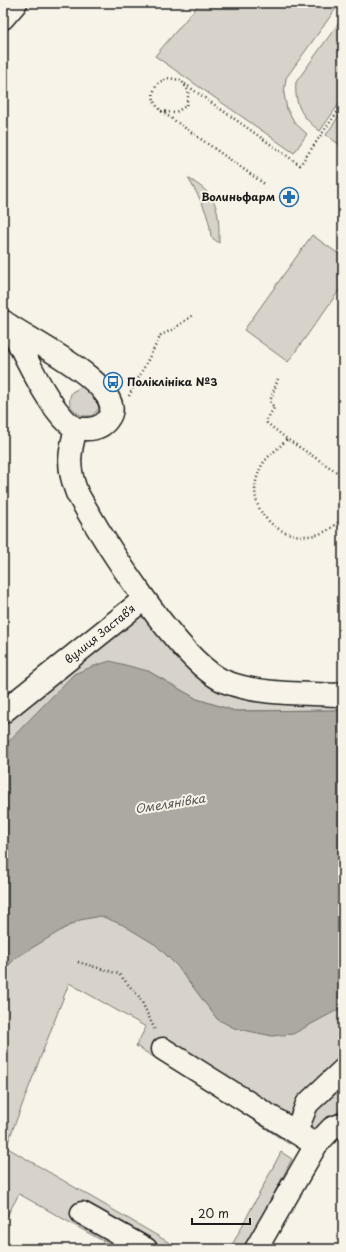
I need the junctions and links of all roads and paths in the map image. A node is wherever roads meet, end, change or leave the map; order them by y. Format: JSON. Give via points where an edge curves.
{"nodes":[{"id":1,"x":16,"y":3,"type":"edge"},
{"id":2,"x":3,"y":18,"type":"edge"},
{"id":3,"x":181,"y":80,"type":"junction"},
{"id":4,"x":343,"y":104,"type":"edge"},
{"id":5,"x":161,"y":111,"type":"junction"},
{"id":6,"x":266,"y":186,"type":"dead end"},
{"id":7,"x":193,"y":315,"type":"dead end"},
{"id":8,"x":5,"y":327,"type":"edge"},
{"id":9,"x":278,"y":379,"type":"dead end"},
{"id":10,"x":112,"y":406,"type":"junction"},
{"id":11,"x":76,"y":428,"type":"junction"},
{"id":12,"x":287,"y":439,"type":"junction"},
{"id":13,"x":343,"y":476,"type":"edge"},
{"id":14,"x":343,"y":516,"type":"edge"},
{"id":15,"x":144,"y":599,"type":"junction"},
{"id":16,"x":343,"y":693,"type":"edge"},
{"id":17,"x":3,"y":712,"type":"edge"},
{"id":18,"x":78,"y":962,"type":"dead end"},
{"id":19,"x":163,"y":1049,"type":"joint"},
{"id":20,"x":343,"y":1070,"type":"edge"},
{"id":21,"x":343,"y":1124,"type":"edge"},
{"id":22,"x":296,"y":1132,"type":"junction"},
{"id":23,"x":316,"y":1145,"type":"junction"},
{"id":24,"x":82,"y":1213,"type":"dead end"},
{"id":25,"x":146,"y":1249,"type":"edge"},
{"id":26,"x":256,"y":1249,"type":"edge"}],
"edges":[{"from":1,"to":2,"type":"street"},
{"from":3,"to":4,"type":"path","via":[[300,165]]},
{"from":3,"to":5,"type":"path","via":[[167,78],[156,86],[153,99]]},
{"from":3,"to":5,"type":"path","via":[[189,92],[186,106],[174,113],[167,114]]},
{"from":5,"to":6,"type":"path"},
{"from":7,"to":10,"type":"path","via":[[162,335],[128,398]]},
{"from":8,"to":10,"type":"street","via":[[54,352],[97,382]]},
{"from":8,"to":11,"type":"street","via":[[55,407]]},
{"from":9,"to":12,"type":"path","via":[[270,401],[274,408],[267,423]]},
{"from":10,"to":11,"type":"street","via":[[112,414],[98,427],[88,430]]},
{"from":11,"to":15,"type":"street","via":[[69,464],[77,493]]},
{"from":12,"to":13,"type":"path"},
{"from":12,"to":14,"type":"path","via":[[273,451],[258,474],[255,488],[257,502],[264,516],[274,527],[287,534],[315,536],[327,532]]},
{"from":15,"to":16,"type":"street","name":"вулиця Заставʼя","via":[[201,666],[223,681],[246,689],[336,695]]},
{"from":15,"to":17,"type":"street","name":"вулиця Заставʼя"},
{"from":18,"to":19,"type":"path","via":[[118,974],[140,998]]},
{"from":19,"to":22,"type":"street"},
{"from":20,"to":22,"type":"street","via":[[307,1104]]},
{"from":21,"to":23,"type":"street","via":[[332,1128]]},
{"from":22,"to":23,"type":"street"},
{"from":23,"to":26,"type":"street"},
{"from":24,"to":25,"type":"street"}]}
